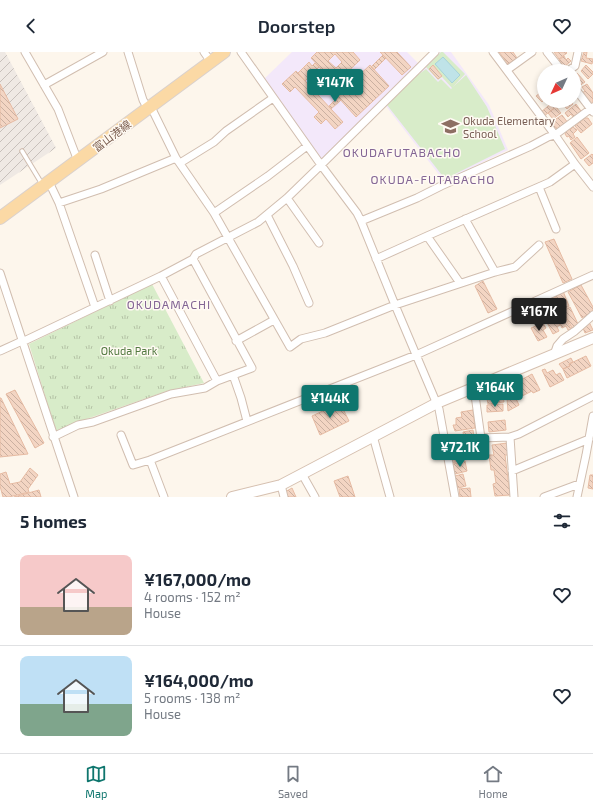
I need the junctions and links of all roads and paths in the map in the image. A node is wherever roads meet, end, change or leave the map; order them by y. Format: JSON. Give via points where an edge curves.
{"nodes":[{"id":1,"x":25,"y":52,"type":"edge"},
{"id":2,"x":103,"y":52,"type":"edge"},
{"id":3,"x":128,"y":52,"type":"edge"},
{"id":4,"x":224,"y":52,"type":"edge"},
{"id":5,"x":241,"y":52,"type":"edge"},
{"id":6,"x":435,"y":52,"type":"edge"},
{"id":7,"x":493,"y":52,"type":"edge"},
{"id":8,"x":532,"y":52,"type":"edge"},
{"id":9,"x":547,"y":52,"type":"edge"},
{"id":10,"x":578,"y":52,"type":"edge"},
{"id":11,"x":207,"y":57,"type":"edge"},
{"id":12,"x":556,"y":64,"type":"edge"},
{"id":13,"x":575,"y":64,"type":"edge"},
{"id":14,"x":507,"y":70,"type":"junction"},
{"id":15,"x":44,"y":85,"type":"junction"},
{"id":16,"x":581,"y":96,"type":"edge"},
{"id":17,"x":273,"y":98,"type":"junction"},
{"id":18,"x":150,"y":108,"type":"junction"},
{"id":19,"x":592,"y":109,"type":"edge"},
{"id":20,"x":555,"y":135,"type":"junction"},
{"id":21,"x":307,"y":146,"type":"junction"},
{"id":22,"x":22,"y":151,"type":"dead end"},
{"id":23,"x":78,"y":161,"type":"junction"},
{"id":24,"x":178,"y":161,"type":"junction"},
{"id":25,"x":575,"y":164,"type":"junction"},
{"id":26,"x":321,"y":166,"type":"junction"},
{"id":27,"x":46,"y":185,"type":"junction"},
{"id":28,"x":539,"y":187,"type":"junction"},
{"id":29,"x":593,"y":187,"type":"edge"},
{"id":30,"x":286,"y":198,"type":"junction"},
{"id":31,"x":59,"y":202,"type":"junction"},
{"id":32,"x":214,"y":213,"type":"junction"},
{"id":33,"x":267,"y":215,"type":"junction"},
{"id":34,"x":0,"y":218,"type":"edge"},
{"id":35,"x":465,"y":219,"type":"junction"},
{"id":36,"x":361,"y":221,"type":"junction"},
{"id":37,"x":556,"y":229,"type":"dead end"},
{"id":38,"x":427,"y":236,"type":"junction"},
{"id":39,"x":228,"y":238,"type":"junction"},
{"id":40,"x":319,"y":243,"type":"dead end"},
{"id":41,"x":539,"y":245,"type":"dead end"},
{"id":42,"x":95,"y":255,"type":"dead end"},
{"id":43,"x":193,"y":259,"type":"junction"},
{"id":44,"x":376,"y":259,"type":"junction"},
{"id":45,"x":495,"y":272,"type":"junction"},
{"id":46,"x":0,"y":273,"type":"edge"},
{"id":47,"x":593,"y":275,"type":"edge"},
{"id":48,"x":161,"y":276,"type":"junction"},
{"id":49,"x":460,"y":283,"type":"junction"},
{"id":50,"x":110,"y":300,"type":"junction"},
{"id":51,"x":309,"y":303,"type":"dead end"},
{"id":52,"x":395,"y":305,"type":"junction"},
{"id":53,"x":95,"y":307,"type":"junction"},
{"id":54,"x":593,"y":315,"type":"edge"},
{"id":55,"x":274,"y":320,"type":"junction"},
{"id":56,"x":593,"y":338,"type":"edge"},
{"id":57,"x":236,"y":341,"type":"junction"},
{"id":58,"x":22,"y":342,"type":"junction"},
{"id":59,"x":0,"y":351,"type":"edge"},
{"id":60,"x":416,"y":355,"type":"junction"},
{"id":61,"x":554,"y":355,"type":"junction"},
{"id":62,"x":233,"y":375,"type":"junction"},
{"id":63,"x":217,"y":381,"type":"junction"},
{"id":64,"x":474,"y":388,"type":"junction"},
{"id":65,"x":593,"y":396,"type":"edge"},
{"id":66,"x":437,"y":403,"type":"junction"},
{"id":67,"x":593,"y":416,"type":"edge"},
{"id":68,"x":247,"y":421,"type":"junction"},
{"id":69,"x":121,"y":435,"type":"dead end"},
{"id":70,"x":373,"y":436,"type":"junction"},
{"id":71,"x":54,"y":437,"type":"junction"},
{"id":72,"x":510,"y":437,"type":"junction"},
{"id":73,"x":589,"y":439,"type":"junction"},
{"id":74,"x":590,"y":456,"type":"edge"},
{"id":75,"x":150,"y":460,"type":"junction"},
{"id":76,"x":512,"y":471,"type":"junction"},
{"id":77,"x":302,"y":474,"type":"junction"},
{"id":78,"x":579,"y":484,"type":"junction"},
{"id":79,"x":281,"y":485,"type":"junction"},
{"id":80,"x":74,"y":497,"type":"edge"},
{"id":81,"x":164,"y":497,"type":"edge"},
{"id":82,"x":232,"y":497,"type":"edge"},
{"id":83,"x":284,"y":497,"type":"edge"},
{"id":84,"x":315,"y":497,"type":"edge"},
{"id":85,"x":390,"y":497,"type":"edge"},
{"id":86,"x":455,"y":497,"type":"edge"},
{"id":87,"x":514,"y":497,"type":"edge"},
{"id":88,"x":544,"y":497,"type":"edge"},
{"id":89,"x":577,"y":497,"type":"edge"}],
"edges":[{"from":1,"to":15,"type":"street"},
{"from":2,"to":15,"type":"street"},
{"from":3,"to":18,"type":"street","via":[[143,100]]},
{"from":4,"to":11,"type":"main road","name":"富山港線"},
{"from":5,"to":17,"type":"street"},
{"from":6,"to":26,"type":"street"},
{"from":7,"to":14,"type":"street"},
{"from":8,"to":14,"type":"street"},
{"from":9,"to":12,"type":"street"},
{"from":10,"to":13,"type":"street"},
{"from":11,"to":18,"type":"main road","name":"富山港線"},
{"from":14,"to":20,"type":"street"},
{"from":15,"to":23,"type":"street","via":[[58,109]]},
{"from":16,"to":19,"type":"street"},
{"from":17,"to":21,"type":"street"},
{"from":17,"to":24,"type":"street","via":[[214,142]]},
{"from":18,"to":23,"type":"main road","name":"富山港線"},
{"from":18,"to":24,"type":"street"},
{"from":19,"to":20,"type":"street"},
{"from":20,"to":25,"type":"street"},
{"from":20,"to":36,"type":"street"},
{"from":21,"to":26,"type":"street"},
{"from":21,"to":32,"type":"street"},
{"from":22,"to":27,"type":"lane"},
{"from":23,"to":27,"type":"main road","name":"富山港線"},
{"from":24,"to":31,"type":"street"},
{"from":24,"to":32,"type":"street"},
{"from":25,"to":28,"type":"street"},
{"from":25,"to":29,"type":"street"},
{"from":26,"to":30,"type":"street"},
{"from":26,"to":36,"type":"street"},
{"from":27,"to":31,"type":"street"},
{"from":27,"to":34,"type":"main road","name":"富山港線"},
{"from":28,"to":35,"type":"street"},
{"from":28,"to":37,"type":"street"},
{"from":30,"to":33,"type":"street"},
{"from":30,"to":40,"type":"street"},
{"from":31,"to":53,"type":"street"},
{"from":32,"to":39,"type":"street"},
{"from":33,"to":39,"type":"street"},
{"from":33,"to":51,"type":"street"},
{"from":35,"to":38,"type":"street"},
{"from":35,"to":45,"type":"street"},
{"from":36,"to":44,"type":"street"},
{"from":38,"to":44,"type":"street"},
{"from":38,"to":49,"type":"street"},
{"from":39,"to":43,"type":"street","via":[[196,254]]},
{"from":39,"to":55,"type":"street"},
{"from":41,"to":45,"type":"street","via":[[514,267]]},
{"from":42,"to":50,"type":"street"},
{"from":43,"to":48,"type":"street"},
{"from":43,"to":57,"type":"street"},
{"from":44,"to":52,"type":"street"},
{"from":45,"to":49,"type":"street"},
{"from":46,"to":58,"type":"street"},
{"from":47,"to":60,"type":"street"},
{"from":48,"to":50,"type":"street"},
{"from":48,"to":63,"type":"street"},
{"from":49,"to":52,"type":"street"},
{"from":50,"to":53,"type":"street"},
{"from":52,"to":55,"type":"street","via":[[325,333],[301,339],[290,347]]},
{"from":52,"to":60,"type":"street"},
{"from":53,"to":58,"type":"street"},
{"from":54,"to":61,"type":"street","via":[[563,339]]},
{"from":55,"to":57,"type":"street"},
{"from":56,"to":61,"type":"street"},
{"from":57,"to":62,"type":"street","via":[[252,368]]},
{"from":58,"to":59,"type":"street"},
{"from":58,"to":71,"type":"street"},
{"from":60,"to":66,"type":"street"},
{"from":60,"to":68,"type":"street"},
{"from":61,"to":64,"type":"street"},
{"from":62,"to":63,"type":"street"},
{"from":62,"to":68,"type":"street"},
{"from":63,"to":71,"type":"street","via":[[205,388],[171,394],[78,425]]},
{"from":64,"to":66,"type":"street"},
{"from":64,"to":72,"type":"street","via":[[481,438]]},
{"from":65,"to":72,"type":"street"},
{"from":66,"to":70,"type":"street"},
{"from":66,"to":86,"type":"street"},
{"from":67,"to":73,"type":"street"},
{"from":68,"to":75,"type":"street"},
{"from":69,"to":75,"type":"street","via":[[133,465]]},
{"from":70,"to":77,"type":"street"},
{"from":70,"to":85,"type":"street"},
{"from":71,"to":80,"type":"street"},
{"from":72,"to":76,"type":"street"},
{"from":73,"to":74,"type":"street"},
{"from":73,"to":76,"type":"street"},
{"from":74,"to":78,"type":"street"},
{"from":75,"to":81,"type":"street"},
{"from":76,"to":87,"type":"street"},
{"from":77,"to":79,"type":"street"},
{"from":77,"to":84,"type":"street"},
{"from":78,"to":88,"type":"street"},
{"from":78,"to":89,"type":"street"},
{"from":79,"to":82,"type":"street"},
{"from":79,"to":83,"type":"street"}]}
